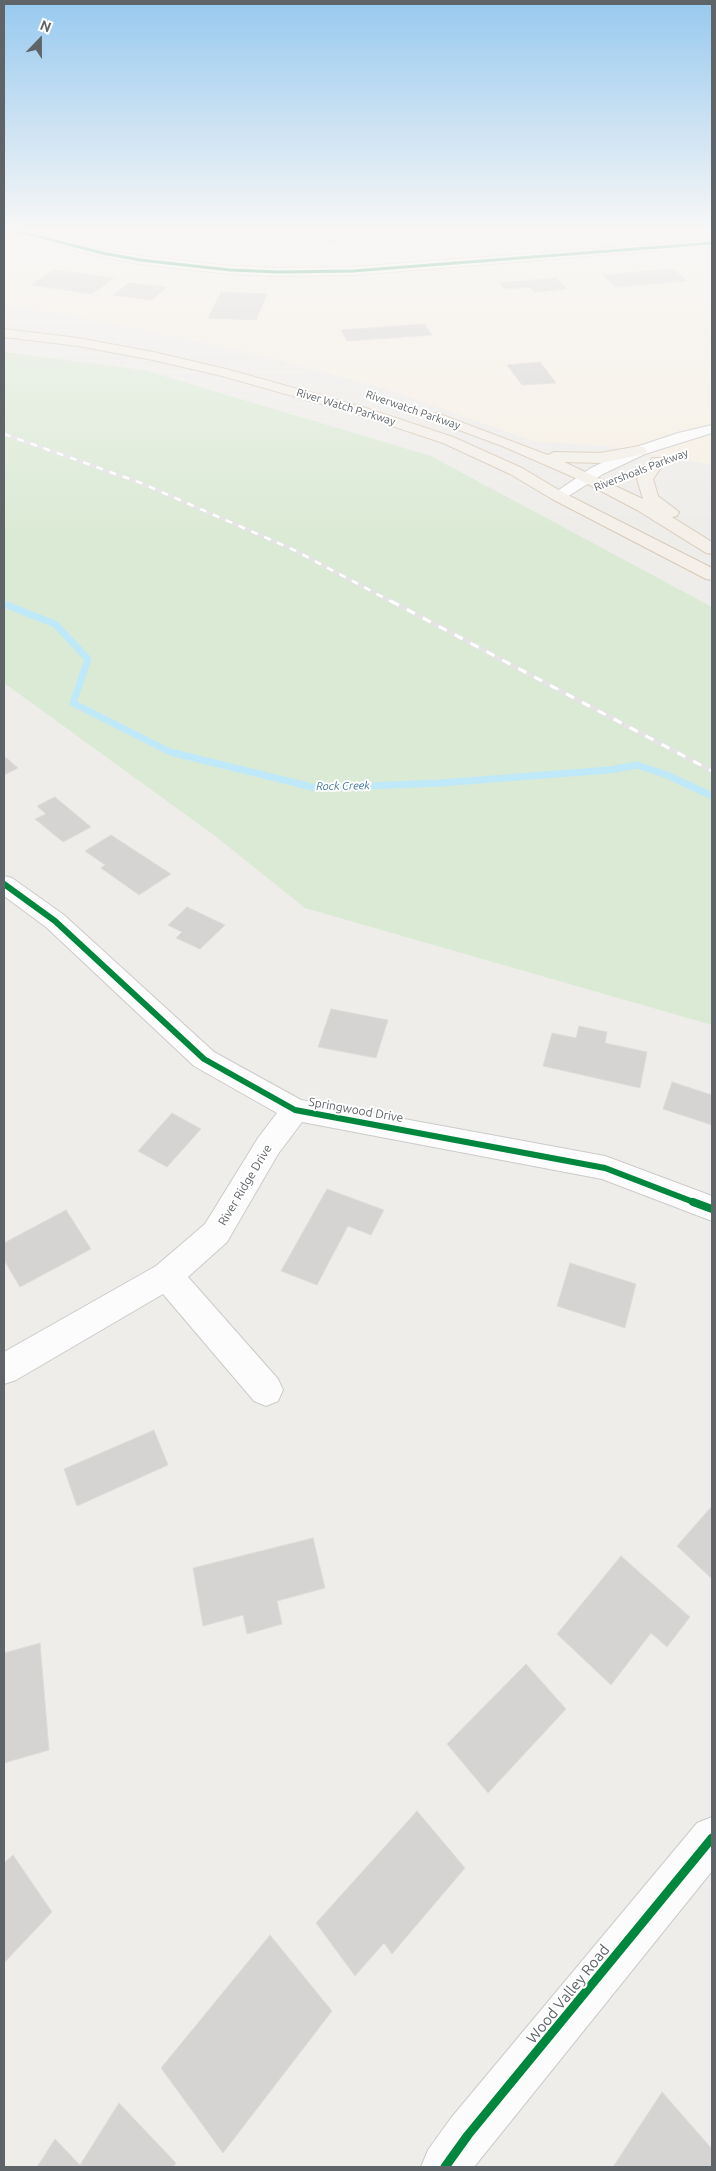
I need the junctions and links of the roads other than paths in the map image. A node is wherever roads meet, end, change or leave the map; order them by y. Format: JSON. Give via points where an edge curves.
{"nodes":[{"id":1,"x":4,"y":333,"type":"edge"},
{"id":2,"x":422,"y":412,"type":"dead end"},
{"id":3,"x":712,"y":429,"type":"edge"},
{"id":4,"x":507,"y":444,"type":"junction"},
{"id":5,"x":639,"y":451,"type":"junction"},
{"id":6,"x":676,"y":456,"type":"dead end"},
{"id":7,"x":658,"y":461,"type":"junction"},
{"id":8,"x":586,"y":477,"type":"junction"},
{"id":9,"x":604,"y":487,"type":"junction"},
{"id":10,"x":558,"y":496,"type":"junction"},
{"id":11,"x":712,"y":538,"type":"edge"},
{"id":12,"x":712,"y":549,"type":"edge"},
{"id":13,"x":712,"y":575,"type":"edge"},
{"id":14,"x":4,"y":884,"type":"edge"},
{"id":15,"x":295,"y":1110,"type":"junction"},
{"id":16,"x":712,"y":1209,"type":"edge"},
{"id":17,"x":167,"y":1276,"type":"junction"},
{"id":18,"x":4,"y":1368,"type":"edge"},
{"id":19,"x":266,"y":1390,"type":"dead end"},
{"id":20,"x":712,"y":1838,"type":"edge"},
{"id":21,"x":445,"y":2167,"type":"edge"}],
"edges":[{"from":1,"to":10,"type":"main road","name":"River Watch Parkway","via":[[153,356],[291,390],[448,440],[516,471]]},
{"from":2,"to":4,"type":"main road","name":"Riverwatch Parkway"},
{"from":3,"to":5,"type":"street","name":"Rivershoals Parkway"},
{"from":4,"to":5,"type":"main road","via":[[558,458],[600,458]]},
{"from":4,"to":8,"type":"main road","name":"Riverwatch Parkway"},
{"from":5,"to":8,"type":"street","name":"Rivershoals Parkway"},
{"from":6,"to":7,"type":"street","name":"Rivershoals Parkway"},
{"from":7,"to":9,"type":"street","name":"Rivershoals Parkway"},
{"from":7,"to":11,"type":"main road","via":[[646,479],[650,498]]},
{"from":8,"to":9,"type":"main road","name":"Riverwatch Parkway"},
{"from":8,"to":10,"type":"street","name":"Rivershoals Parkway"},
{"from":9,"to":10,"type":"street","name":"Rivershoals Parkway"},
{"from":9,"to":12,"type":"main road","name":"Riverwatch Parkway","via":[[643,506]]},
{"from":10,"to":13,"type":"main road"},
{"from":14,"to":15,"type":"street","name":"Springwood Drive","via":[[56,921],[204,1059]]},
{"from":15,"to":16,"type":"street","name":"Springwood Drive","via":[[605,1168]]},
{"from":15,"to":17,"type":"street","name":"River Ridge Drive","via":[[268,1146],[216,1233]]},
{"from":17,"to":18,"type":"street","name":"River Ridge Drive"},
{"from":17,"to":19,"type":"street"},
{"from":20,"to":21,"type":"street","name":"Wood Valley Road"}]}
